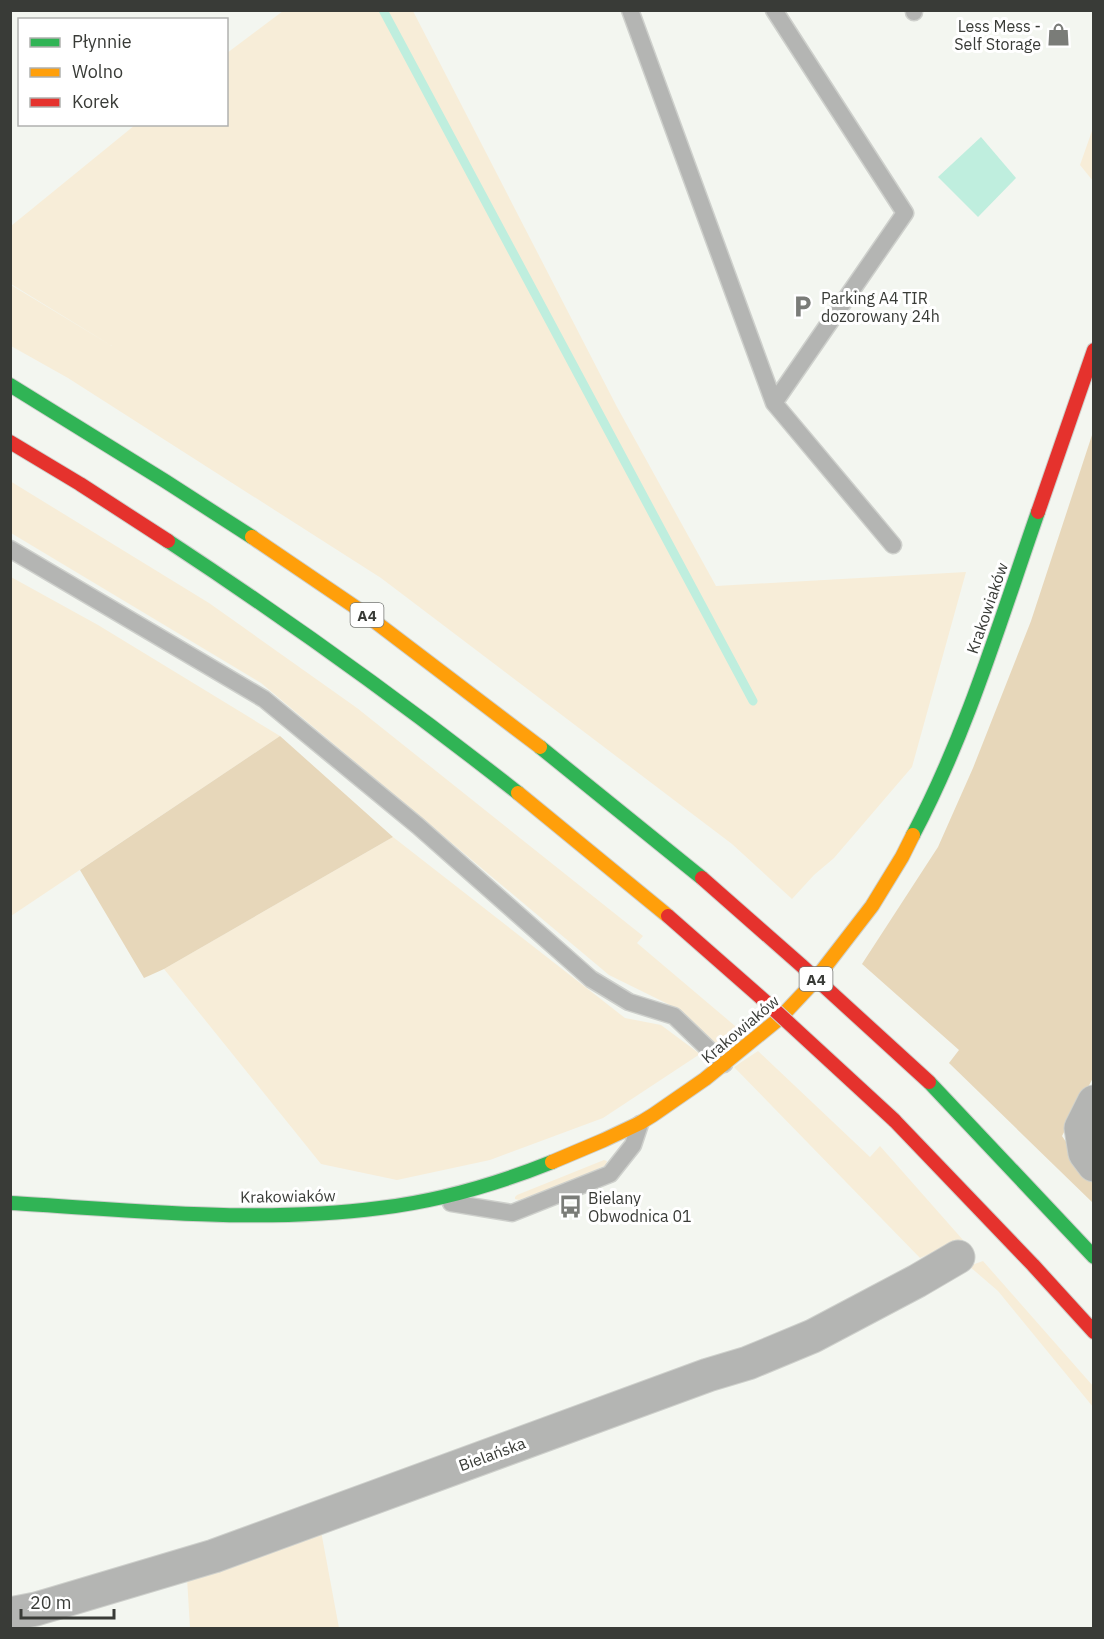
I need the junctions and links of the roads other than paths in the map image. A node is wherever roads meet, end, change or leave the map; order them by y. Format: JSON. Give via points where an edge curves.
{"nodes":[{"id":1,"x":630,"y":10,"type":"edge"},
{"id":2,"x":774,"y":10,"type":"edge"},
{"id":3,"x":1094,"y":350,"type":"edge"},
{"id":4,"x":10,"y":385,"type":"edge"},
{"id":5,"x":774,"y":403,"type":"junction"},
{"id":6,"x":10,"y":442,"type":"edge"},
{"id":7,"x":893,"y":545,"type":"dead end"},
{"id":8,"x":10,"y":549,"type":"edge"},
{"id":9,"x":724,"y":1064,"type":"junction"},
{"id":10,"x":1094,"y":1102,"type":"edge"},
{"id":11,"x":640,"y":1122,"type":"junction"},
{"id":12,"x":1094,"y":1165,"type":"edge"},
{"id":13,"x":430,"y":1200,"type":"junction"},
{"id":14,"x":10,"y":1203,"type":"edge"},
{"id":15,"x":958,"y":1257,"type":"dead end"},
{"id":16,"x":1094,"y":1257,"type":"edge"},
{"id":17,"x":1094,"y":1332,"type":"edge"},
{"id":18,"x":10,"y":1614,"type":"edge"}],
"edges":[{"from":1,"to":5,"type":"lane"},
{"from":2,"to":5,"type":"lane","via":[[905,213]]},
{"from":3,"to":9,"type":"main road","name":"Krakowiaków","via":[[964,722],[906,849],[862,920],[803,995],[773,1026]]},
{"from":4,"to":16,"type":"main road","number":"A4","bridge":true,"via":[[259,541],[361,611],[702,878],[929,1082]]},
{"from":5,"to":7,"type":"lane"},
{"from":6,"to":17,"type":"main road","bridge":true,"via":[[261,603],[379,686],[576,838],[767,1003],[894,1120]]},
{"from":8,"to":9,"type":"lane","via":[[264,699],[418,826],[591,979],[629,1002],[674,1016]]},
{"from":9,"to":11,"type":"main road","name":"Krakowiaków"},
{"from":10,"to":12,"type":"street","via":[[1081,1128],[1085,1153]]},
{"from":11,"to":13,"type":"main road","name":"Krakowiaków","via":[[530,1171]]},
{"from":11,"to":13,"type":"lane","via":[[633,1145],[610,1174],[512,1213]]},
{"from":13,"to":14,"type":"main road","name":"Krakowiaków","via":[[285,1215]]},
{"from":15,"to":18,"type":"street","name":"Bielańska","via":[[813,1336],[747,1363],[214,1556]]}]}
